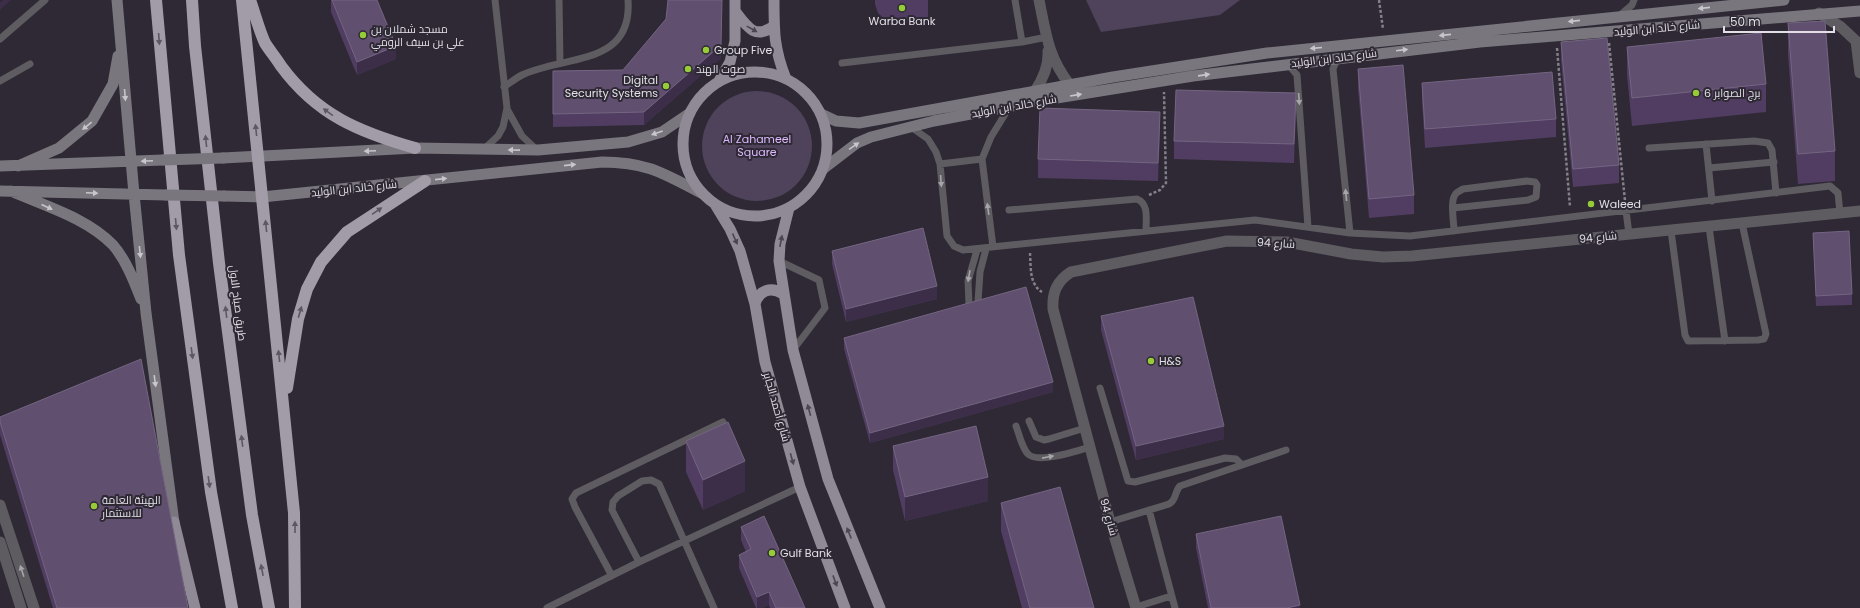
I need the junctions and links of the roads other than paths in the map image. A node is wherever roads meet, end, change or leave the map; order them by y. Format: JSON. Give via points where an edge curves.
{"nodes":[{"id":1,"x":44,"y":0,"type":"edge"},
{"id":2,"x":117,"y":0,"type":"edge"},
{"id":3,"x":156,"y":0,"type":"edge"},
{"id":4,"x":192,"y":0,"type":"edge"},
{"id":5,"x":242,"y":0,"type":"edge"},
{"id":6,"x":250,"y":0,"type":"edge"},
{"id":7,"x":495,"y":0,"type":"edge"},
{"id":8,"x":559,"y":0,"type":"edge"},
{"id":9,"x":628,"y":0,"type":"edge"},
{"id":10,"x":774,"y":0,"type":"edge"},
{"id":11,"x":1015,"y":0,"type":"edge"},
{"id":12,"x":1039,"y":0,"type":"edge"},
{"id":13,"x":1634,"y":0,"type":"edge"},
{"id":14,"x":1720,"y":0,"type":"edge"},
{"id":15,"x":1784,"y":0,"type":"edge"},
{"id":16,"x":1734,"y":5,"type":"junction"},
{"id":17,"x":735,"y":6,"type":"edge"},
{"id":18,"x":1860,"y":11,"type":"edge"},
{"id":19,"x":1819,"y":13,"type":"junction"},
{"id":20,"x":1618,"y":17,"type":"junction"},
{"id":21,"x":774,"y":26,"type":"junction"},
{"id":22,"x":0,"y":39,"type":"edge"},
{"id":23,"x":120,"y":40,"type":"junction"},
{"id":24,"x":1047,"y":41,"type":"junction"},
{"id":25,"x":1022,"y":42,"type":"junction"},
{"id":26,"x":1338,"y":58,"type":"junction"},
{"id":27,"x":842,"y":62,"type":"dead end"},
{"id":28,"x":560,"y":63,"type":"junction"},
{"id":29,"x":30,"y":64,"type":"dead end"},
{"id":30,"x":1288,"y":64,"type":"junction"},
{"id":31,"x":1860,"y":73,"type":"edge"},
{"id":32,"x":786,"y":78,"type":"junction"},
{"id":33,"x":0,"y":81,"type":"edge"},
{"id":34,"x":719,"y":81,"type":"junction"},
{"id":35,"x":1070,"y":85,"type":"junction"},
{"id":36,"x":504,"y":87,"type":"junction"},
{"id":37,"x":1035,"y":91,"type":"junction"},
{"id":38,"x":1010,"y":106,"type":"junction"},
{"id":39,"x":507,"y":108,"type":"junction"},
{"id":40,"x":690,"y":113,"type":"junction"},
{"id":41,"x":821,"y":114,"type":"junction"},
{"id":42,"x":910,"y":127,"type":"junction"},
{"id":43,"x":1706,"y":144,"type":"junction"},
{"id":44,"x":416,"y":148,"type":"junction"},
{"id":45,"x":1649,"y":148,"type":"dead end"},
{"id":46,"x":484,"y":149,"type":"junction"},
{"id":47,"x":538,"y":150,"type":"junction"},
{"id":48,"x":258,"y":156,"type":"junction"},
{"id":49,"x":982,"y":159,"type":"junction"},
{"id":50,"x":131,"y":161,"type":"junction"},
{"id":51,"x":1774,"y":162,"type":"junction"},
{"id":52,"x":940,"y":164,"type":"junction"},
{"id":53,"x":0,"y":166,"type":"edge"},
{"id":54,"x":18,"y":166,"type":"junction"},
{"id":55,"x":1708,"y":168,"type":"junction"},
{"id":56,"x":823,"y":169,"type":"junction"},
{"id":57,"x":425,"y":180,"type":"junction"},
{"id":58,"x":6,"y":191,"type":"edge"},
{"id":59,"x":701,"y":193,"type":"junction"},
{"id":60,"x":1776,"y":193,"type":"junction"},
{"id":61,"x":134,"y":194,"type":"junction"},
{"id":62,"x":262,"y":197,"type":"junction"},
{"id":63,"x":1712,"y":200,"type":"junction"},
{"id":64,"x":715,"y":205,"type":"junction"},
{"id":65,"x":789,"y":208,"type":"junction"},
{"id":66,"x":1453,"y":208,"type":"junction"},
{"id":67,"x":1009,"y":210,"type":"dead end"},
{"id":68,"x":1626,"y":211,"type":"junction"},
{"id":69,"x":1860,"y":211,"type":"edge"},
{"id":70,"x":1840,"y":213,"type":"junction"},
{"id":71,"x":1742,"y":223,"type":"junction"},
{"id":72,"x":1308,"y":227,"type":"junction"},
{"id":73,"x":1709,"y":227,"type":"junction"},
{"id":74,"x":1146,"y":230,"type":"junction"},
{"id":75,"x":1671,"y":230,"type":"junction"},
{"id":76,"x":1454,"y":231,"type":"junction"},
{"id":77,"x":1350,"y":233,"type":"junction"},
{"id":78,"x":1629,"y":234,"type":"junction"},
{"id":79,"x":990,"y":248,"type":"junction"},
{"id":80,"x":977,"y":250,"type":"junction"},
{"id":81,"x":779,"y":261,"type":"junction"},
{"id":82,"x":783,"y":294,"type":"junction"},
{"id":83,"x":978,"y":302,"type":"edge"},
{"id":84,"x":755,"y":304,"type":"junction"},
{"id":85,"x":969,"y":304,"type":"edge"},
{"id":86,"x":146,"y":313,"type":"junction"},
{"id":87,"x":1725,"y":341,"type":"junction"},
{"id":88,"x":792,"y":350,"type":"junction"},
{"id":89,"x":1100,"y":388,"type":"dead end"},
{"id":90,"x":284,"y":405,"type":"junction"},
{"id":91,"x":1029,"y":421,"type":"dead end"},
{"id":92,"x":723,"y":422,"type":"dead end"},
{"id":93,"x":1016,"y":426,"type":"dead end"},
{"id":94,"x":1085,"y":428,"type":"junction"},
{"id":95,"x":1090,"y":447,"type":"junction"},
{"id":96,"x":1286,"y":450,"type":"dead end"},
{"id":97,"x":1242,"y":465,"type":"junction"},
{"id":98,"x":800,"y":487,"type":"junction"},
{"id":99,"x":0,"y":505,"type":"edge"},
{"id":100,"x":1149,"y":510,"type":"junction"},
{"id":101,"x":174,"y":522,"type":"junction"},
{"id":102,"x":1110,"y":522,"type":"junction"},
{"id":103,"x":0,"y":542,"type":"edge"},
{"id":104,"x":684,"y":542,"type":"junction"},
{"id":105,"x":639,"y":562,"type":"junction"},
{"id":106,"x":612,"y":576,"type":"junction"},
{"id":107,"x":1171,"y":596,"type":"junction"},
{"id":108,"x":1136,"y":607,"type":"edge"},
{"id":109,"x":21,"y":608,"type":"edge"},
{"id":110,"x":34,"y":608,"type":"edge"},
{"id":111,"x":190,"y":608,"type":"edge"},
{"id":112,"x":195,"y":608,"type":"edge"},
{"id":113,"x":232,"y":608,"type":"edge"},
{"id":114,"x":269,"y":608,"type":"edge"},
{"id":115,"x":295,"y":608,"type":"edge"},
{"id":116,"x":547,"y":608,"type":"edge"},
{"id":117,"x":714,"y":608,"type":"edge"},
{"id":118,"x":845,"y":608,"type":"edge"},
{"id":119,"x":880,"y":608,"type":"edge"},
{"id":120,"x":1175,"y":608,"type":"edge"}],
"edges":[{"from":1,"to":22,"type":"lane"},
{"from":2,"to":23,"type":"main road"},
{"from":3,"to":113,"type":"highway","one_way":true,"via":[[179,255],[211,492]]},
{"from":114,"to":4,"type":"highway","name":"طريق صباح الاول","one_way":true,"via":[[252,515],[220,263]]},
{"from":48,"to":5,"type":"highway","one_way":true},
{"from":44,"to":6,"type":"highway","one_way":true,"via":[[374,136],[341,121],[315,102],[291,79],[266,43]]},
{"from":7,"to":36,"type":"lane"},
{"from":8,"to":28,"type":"lane"},
{"from":9,"to":28,"type":"lane","via":[[624,27],[614,43],[590,57]]},
{"from":10,"to":21,"type":"main road"},
{"from":11,"to":25,"type":"lane"},
{"from":12,"to":24,"type":"street"},
{"from":13,"to":20,"type":"lane"},
{"from":14,"to":16,"type":"lane"},
{"from":15,"to":16,"type":"main road","name":"شارع خالد ابن الوليد"},
{"from":16,"to":20,"type":"main road","name":"شارع خالد ابن الوليد","one_way":true},
{"from":17,"to":21,"type":"main road","one_way":true,"via":[[746,26],[757,32],[764,33]]},
{"from":17,"to":34,"type":"main road","via":[[735,41],[730,62]]},
{"from":18,"to":19,"type":"main road","name":"شارع خالد ابن الوليد"},
{"from":26,"to":19,"type":"main road","name":"شارع خالد ابن الوليد","one_way":true,"via":[[1480,42]]},
{"from":19,"to":31,"type":"street","via":[[1841,27],[1856,41]]},
{"from":20,"to":35,"type":"main road","name":"شارع خالد ابن الوليد","one_way":true,"via":[[1267,53]]},
{"from":21,"to":32,"type":"main road","via":[[775,42]]},
{"from":23,"to":50,"type":"main road","one_way":true},
{"from":23,"to":54,"type":"main road","one_way":true,"via":[[113,84],[92,121],[59,148]]},
{"from":24,"to":25,"type":"lane"},
{"from":24,"to":35,"type":"street","via":[[1054,61]]},
{"from":24,"to":37,"type":"street","via":[[1047,65]]},
{"from":25,"to":27,"type":"lane"},
{"from":26,"to":30,"type":"main road","name":"شارع خالد ابن الوليد"},
{"from":77,"to":26,"type":"lane","one_way":true,"via":[[1333,69]]},
{"from":28,"to":36,"type":"lane","via":[[522,75]]},
{"from":29,"to":33,"type":"lane"},
{"from":38,"to":30,"type":"main road","name":"شارع خالد ابن الوليد","one_way":true,"via":[[1193,76]]},
{"from":30,"to":72,"type":"lane","one_way":true,"via":[[1297,75]]},
{"from":32,"to":34,"type":"main road","via":[[773,74],[746,72]]},
{"from":32,"to":41,"type":"main road","via":[[807,94]]},
{"from":34,"to":40,"type":"main road","via":[[697,100]]},
{"from":35,"to":37,"type":"main road","name":"شارع خالد ابن الوليد"},
{"from":36,"to":39,"type":"lane"},
{"from":37,"to":41,"type":"main road","name":"شارع خالد ابن الوليد","via":[[859,123],[836,120]]},
{"from":38,"to":42,"type":"main road","name":"شارع خالد ابن الوليد"},
{"from":38,"to":49,"type":"lane","via":[[993,133]]},
{"from":39,"to":46,"type":"lane","via":[[502,127],[495,139]]},
{"from":39,"to":47,"type":"lane","via":[[522,136]]},
{"from":40,"to":47,"type":"main road","one_way":true,"via":[[662,132],[628,142]]},
{"from":40,"to":59,"type":"main road","via":[[684,129],[682,146],[691,179]]},
{"from":41,"to":56,"type":"main road","via":[[826,130],[827,147]]},
{"from":42,"to":52,"type":"lane","via":[[928,139]]},
{"from":56,"to":42,"type":"main road","name":"شارع خالد ابن الوليد","one_way":true,"via":[[857,143]]},
{"from":43,"to":45,"type":"lane"},
{"from":43,"to":51,"type":"lane","via":[[1754,141],[1768,143]]},
{"from":43,"to":55,"type":"lane"},
{"from":44,"to":46,"type":"main road"},
{"from":44,"to":48,"type":"main road","one_way":true},
{"from":47,"to":46,"type":"main road","one_way":true},
{"from":48,"to":50,"type":"main road","one_way":true,"bridge":true},
{"from":48,"to":62,"type":"highway"},
{"from":49,"to":52,"type":"lane"},
{"from":79,"to":49,"type":"lane","one_way":true},
{"from":50,"to":54,"type":"main road"},
{"from":50,"to":61,"type":"main road"},
{"from":51,"to":55,"type":"lane"},
{"from":51,"to":60,"type":"lane"},
{"from":52,"to":80,"type":"lane","one_way":true,"via":[[947,236],[954,246],[963,250]]},
{"from":53,"to":54,"type":"main road"},
{"from":55,"to":63,"type":"lane"},
{"from":56,"to":65,"type":"main road","via":[[804,198]]},
{"from":57,"to":59,"type":"main road","name":"شارع خالد ابن الوليد","one_way":true,"via":[[602,162],[625,162],[660,172]]},
{"from":57,"to":62,"type":"main road","name":"شارع خالد ابن الوليد"},
{"from":90,"to":57,"type":"highway","one_way":true,"via":[[298,319],[307,288],[321,262],[347,232]]},
{"from":58,"to":61,"type":"main road","name":"شارع خالد ابن الوليد","one_way":true},
{"from":58,"to":86,"type":"main road","one_way":true,"via":[[85,222],[113,246],[131,274]]},
{"from":59,"to":64,"type":"main road"},
{"from":60,"to":63,"type":"lane"},
{"from":60,"to":70,"type":"lane","via":[[1830,186],[1838,193]]},
{"from":61,"to":62,"type":"main road","name":"شارع خالد ابن الوليد","bridge":true},
{"from":61,"to":86,"type":"main road","one_way":true},
{"from":90,"to":62,"type":"highway","one_way":true},
{"from":63,"to":68,"type":"lane"},
{"from":64,"to":65,"type":"main road","via":[[729,212],[760,217]]},
{"from":64,"to":84,"type":"main road","name":"شارع أحمد الجابر","one_way":true,"via":[[740,250]]},
{"from":81,"to":65,"type":"main road","one_way":true,"via":[[780,244]]},
{"from":66,"to":66,"type":"lane","via":[[1453,197],[1463,189],[1527,181],[1535,182],[1537,185],[1536,197],[1528,200]]},
{"from":66,"to":76,"type":"lane"},
{"from":67,"to":74,"type":"lane","via":[[1137,199],[1145,205]]},
{"from":68,"to":76,"type":"lane"},
{"from":68,"to":78,"type":"lane"},
{"from":69,"to":70,"type":"street","name":"شارع 94"},
{"from":70,"to":71,"type":"street","name":"شارع 94"},
{"from":71,"to":73,"type":"street","name":"شارع 94"},
{"from":71,"to":87,"type":"lane","via":[[1766,334],[1764,339]]},
{"from":72,"to":74,"type":"lane","via":[[1255,220]]},
{"from":72,"to":77,"type":"lane"},
{"from":73,"to":75,"type":"street","name":"شارع 94"},
{"from":73,"to":87,"type":"lane"},
{"from":74,"to":79,"type":"lane"},
{"from":75,"to":78,"type":"street","name":"شارع 94"},
{"from":75,"to":87,"type":"lane","via":[[1685,335],[1688,341]]},
{"from":76,"to":77,"type":"lane","via":[[1410,236]]},
{"from":78,"to":94,"type":"street","name":"شارع 94","via":[[1383,257],[1287,242],[1227,241],[1071,272],[1056,287],[1052,299]]},
{"from":79,"to":80,"type":"lane"},
{"from":79,"to":83,"type":"lane","via":[[980,272]]},
{"from":80,"to":85,"type":"lane","one_way":true,"via":[[968,281]]},
{"from":81,"to":82,"type":"main road"},
{"from":81,"to":88,"type":"lane","via":[[818,280],[825,308]]},
{"from":82,"to":84,"type":"main road","via":[[772,289],[766,290],[757,298]]},
{"from":82,"to":88,"type":"main road"},
{"from":84,"to":98,"type":"main road","name":"شارع أحمد الجابر","one_way":true,"via":[[765,362]]},
{"from":86,"to":101,"type":"main road","one_way":true},
{"from":119,"to":88,"type":"main road","one_way":true,"via":[[828,479]]},
{"from":89,"to":97,"type":"lane","via":[[1128,481],[1135,482],[1225,458],[1236,459]]},
{"from":115,"to":90,"type":"highway","one_way":true,"via":[[294,513]]},
{"from":91,"to":94,"type":"lane","via":[[1036,437],[1044,440]]},
{"from":92,"to":106,"type":"lane","via":[[576,493],[572,499],[574,507]]},
{"from":93,"to":95,"type":"lane","one_way":true,"via":[[1026,453],[1034,458]]},
{"from":94,"to":95,"type":"street","name":"شارع 94"},
{"from":95,"to":102,"type":"street","name":"شارع 94"},
{"from":96,"to":97,"type":"lane"},
{"from":97,"to":100,"type":"lane","via":[[1180,486],[1172,503]]},
{"from":98,"to":104,"type":"lane"},
{"from":98,"to":118,"type":"main road","name":"شارع أحمد الجابر","one_way":true},
{"from":110,"to":99,"type":"street","one_way":true},
{"from":100,"to":102,"type":"lane"},
{"from":100,"to":107,"type":"lane"},
{"from":101,"to":111,"type":"main road"},
{"from":101,"to":112,"type":"main road"},
{"from":102,"to":108,"type":"street","name":"شارع 94"},
{"from":103,"to":109,"type":"street"},
{"from":104,"to":105,"type":"lane"},
{"from":104,"to":105,"type":"lane","via":[[659,484],[651,480],[642,481],[618,496],[613,502],[612,510]]},
{"from":104,"to":117,"type":"lane"},
{"from":105,"to":106,"type":"lane"},
{"from":106,"to":116,"type":"lane"},
{"from":107,"to":108,"type":"lane"},
{"from":107,"to":120,"type":"lane"}]}
